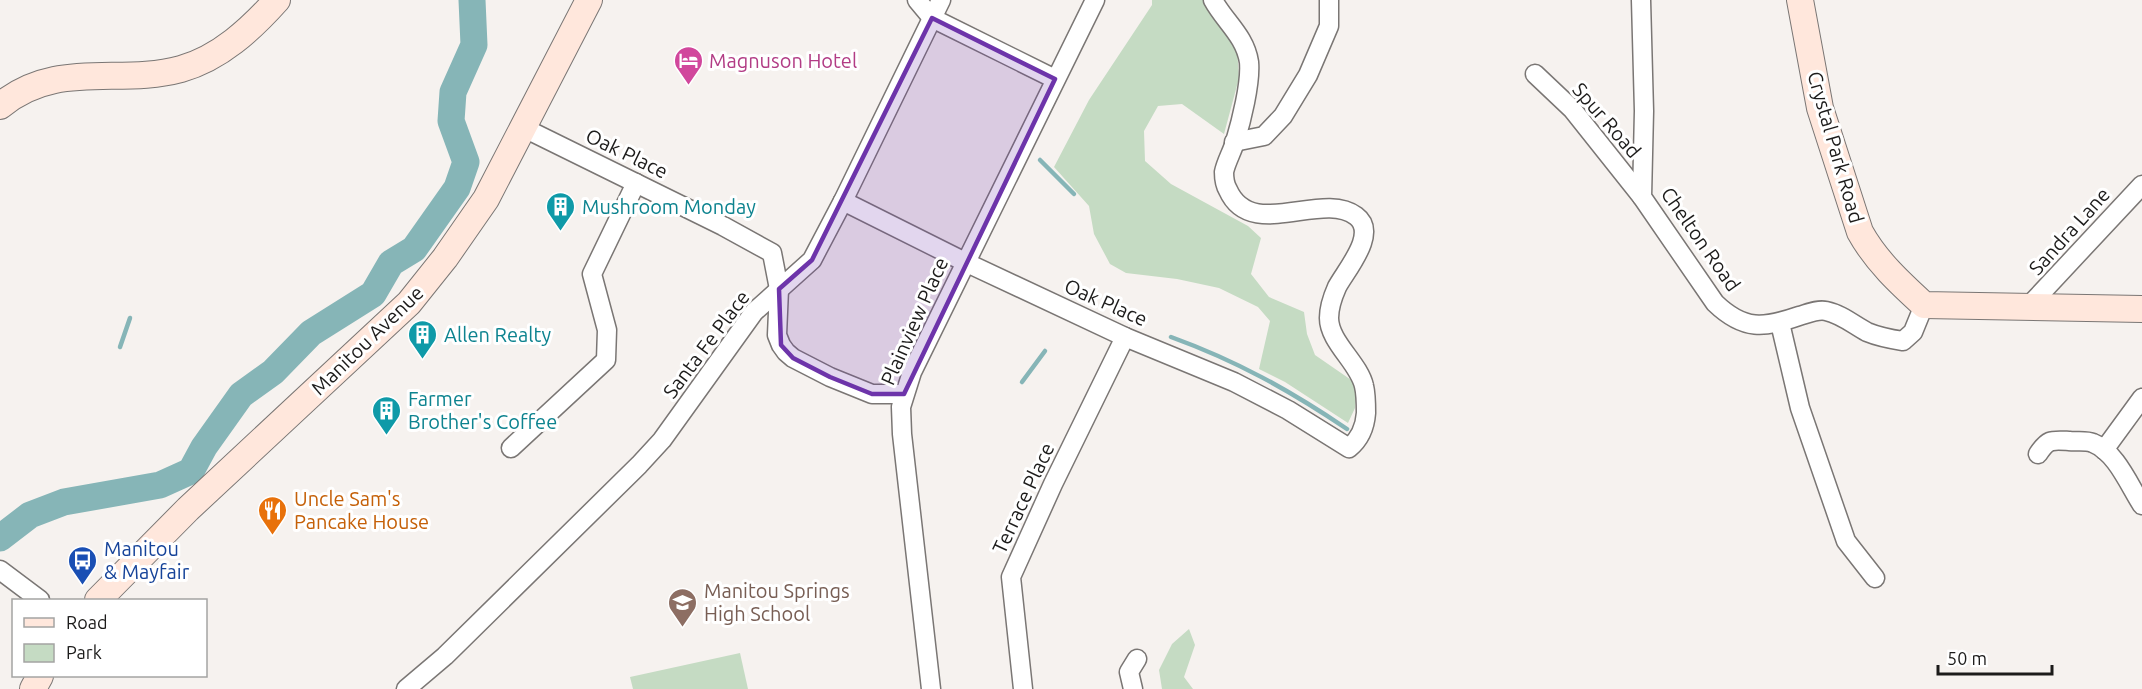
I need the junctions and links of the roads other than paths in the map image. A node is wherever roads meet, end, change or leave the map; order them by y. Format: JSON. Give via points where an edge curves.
{"nodes":[{"id":1,"x":277,"y":0,"type":"edge"},
{"id":2,"x":589,"y":0,"type":"edge"},
{"id":3,"x":917,"y":0,"type":"edge"},
{"id":4,"x":941,"y":0,"type":"edge"},
{"id":5,"x":1095,"y":0,"type":"edge"},
{"id":6,"x":1214,"y":0,"type":"edge"},
{"id":7,"x":1329,"y":0,"type":"edge"},
{"id":8,"x":1641,"y":0,"type":"edge"},
{"id":9,"x":1800,"y":0,"type":"edge"},
{"id":10,"x":932,"y":18,"type":"junction"},
{"id":11,"x":1535,"y":74,"type":"dead end"},
{"id":12,"x":1055,"y":80,"type":"junction"},
{"id":13,"x":0,"y":105,"type":"edge"},
{"id":14,"x":524,"y":128,"type":"junction"},
{"id":15,"x":1234,"y":142,"type":"junction"},
{"id":16,"x":636,"y":183,"type":"junction"},
{"id":17,"x":2142,"y":185,"type":"edge"},
{"id":18,"x":1642,"y":197,"type":"junction"},
{"id":19,"x":843,"y":201,"type":"junction"},
{"id":20,"x":965,"y":262,"type":"junction"},
{"id":21,"x":779,"y":289,"type":"junction"},
{"id":22,"x":1924,"y":305,"type":"junction"},
{"id":23,"x":2028,"y":308,"type":"junction"},
{"id":24,"x":2142,"y":309,"type":"edge"},
{"id":25,"x":1780,"y":323,"type":"junction"},
{"id":26,"x":1125,"y":337,"type":"junction"},
{"id":27,"x":904,"y":394,"type":"junction"},
{"id":28,"x":2142,"y":398,"type":"edge"},
{"id":29,"x":511,"y":448,"type":"dead end"},
{"id":30,"x":2104,"y":450,"type":"junction"},
{"id":31,"x":2038,"y":454,"type":"dead end"},
{"id":32,"x":2142,"y":505,"type":"edge"},
{"id":33,"x":0,"y":570,"type":"edge"},
{"id":34,"x":1875,"y":578,"type":"dead end"},
{"id":35,"x":39,"y":599,"type":"edge"},
{"id":36,"x":99,"y":599,"type":"edge"},
{"id":37,"x":1137,"y":658,"type":"dead end"},
{"id":38,"x":406,"y":689,"type":"edge"},
{"id":39,"x":931,"y":689,"type":"edge"},
{"id":40,"x":1023,"y":689,"type":"edge"},
{"id":41,"x":1133,"y":689,"type":"edge"}],
"edges":[{"from":1,"to":13,"type":"street","via":[[248,30],[214,56],[181,69],[52,80],[16,92]]},
{"from":2,"to":14,"type":"street","name":"Manitou Avenue"},
{"from":3,"to":10,"type":"street"},
{"from":4,"to":10,"type":"street","name":"Santa Fe Place"},
{"from":5,"to":12,"type":"street","name":"Plainview Place"},
{"from":6,"to":15,"type":"street","via":[[1243,41],[1249,64],[1244,106]]},
{"from":7,"to":15,"type":"street","via":[[1329,26],[1308,75],[1283,116],[1264,136]]},
{"from":8,"to":18,"type":"street","name":"Chelton Road"},
{"from":9,"to":22,"type":"street","name":"Crystal Park Road","via":[[1820,108],[1857,224],[1868,247]]},
{"from":10,"to":12,"type":"street"},
{"from":10,"to":19,"type":"street","name":"Santa Fe Place"},
{"from":11,"to":18,"type":"street","name":"Spur Road","via":[[1572,110]]},
{"from":12,"to":20,"type":"street","name":"Plainview Place"},
{"from":14,"to":16,"type":"street","name":"Oak Place"},
{"from":14,"to":36,"type":"street","name":"Manitou Avenue","via":[[486,199],[409,303],[188,508]]},
{"from":15,"to":26,"type":"street","name":"Oak Place","via":[[1224,173],[1226,187],[1239,204],[1252,212],[1273,214],[1346,209],[1364,225],[1365,235],[1337,288],[1329,320],[1364,385],[1362,432],[1349,448],[1234,382]]},
{"from":16,"to":21,"type":"street","name":"Oak Place","via":[[772,253]]},
{"from":16,"to":29,"type":"street","via":[[592,274],[607,330],[606,360]]},
{"from":17,"to":23,"type":"street","name":"Sandra Lane"},
{"from":18,"to":25,"type":"street","name":"Chelton Road","via":[[1715,303],[1728,315],[1747,324]]},
{"from":19,"to":20,"type":"street","name":"Oak Place"},
{"from":19,"to":21,"type":"street","name":"Santa Fe Place","via":[[812,260]]},
{"from":20,"to":26,"type":"street","name":"Oak Place"},
{"from":20,"to":27,"type":"street","name":"Plainview Place"},
{"from":21,"to":27,"type":"street","via":[[777,334],[793,358],[872,394]]},
{"from":21,"to":38,"type":"street","name":"Santa Fe Place","via":[[754,312],[662,440],[513,590]]},
{"from":22,"to":23,"type":"street"},
{"from":22,"to":25,"type":"street","name":"Chelton Road","via":[[1913,332],[1903,340],[1868,332],[1825,311]]},
{"from":23,"to":24,"type":"street"},
{"from":25,"to":34,"type":"street","via":[[1800,408],[1846,541]]},
{"from":26,"to":40,"type":"street","name":"Terrace Place","via":[[1011,577]]},
{"from":27,"to":39,"type":"street","name":"Plainview Place","via":[[902,434]]},
{"from":28,"to":30,"type":"street"},
{"from":30,"to":31,"type":"street","via":[[2091,442],[2052,440]]},
{"from":30,"to":32,"type":"street"},
{"from":33,"to":35,"type":"street"},
{"from":37,"to":41,"type":"street","via":[[1129,672]]}]}
